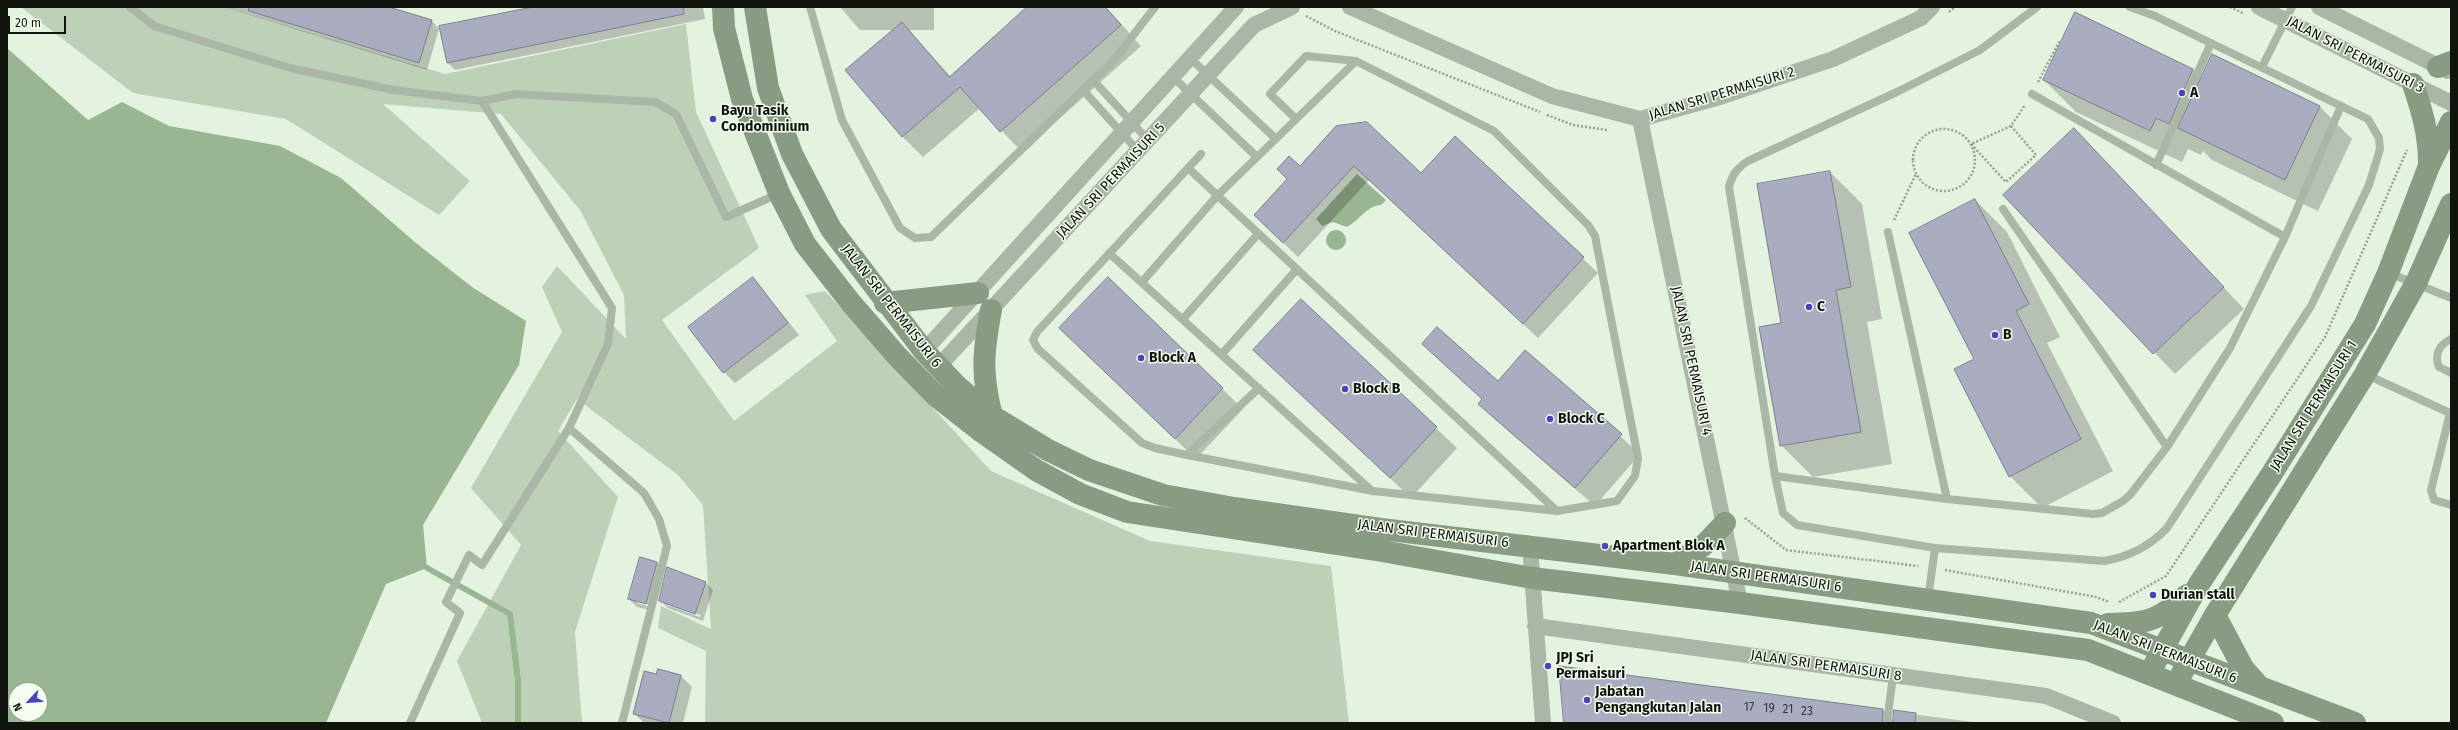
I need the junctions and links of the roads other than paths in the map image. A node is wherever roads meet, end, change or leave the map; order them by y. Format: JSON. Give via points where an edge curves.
{"nodes":[{"id":1,"x":130,"y":7,"type":"edge"},
{"id":2,"x":723,"y":7,"type":"edge"},
{"id":3,"x":755,"y":7,"type":"edge"},
{"id":4,"x":810,"y":7,"type":"edge"},
{"id":5,"x":1155,"y":7,"type":"edge"},
{"id":6,"x":1236,"y":7,"type":"edge"},
{"id":7,"x":1291,"y":7,"type":"edge"},
{"id":8,"x":1350,"y":7,"type":"edge"},
{"id":9,"x":1932,"y":7,"type":"edge"},
{"id":10,"x":2037,"y":7,"type":"edge"},
{"id":11,"x":2130,"y":7,"type":"edge"},
{"id":12,"x":2319,"y":7,"type":"edge"},
{"id":13,"x":2252,"y":10,"type":"edge"},
{"id":14,"x":2289,"y":14,"type":"edge"},
{"id":15,"x":2211,"y":42,"type":"junction"},
{"id":16,"x":1190,"y":58,"type":"junction"},
{"id":17,"x":1356,"y":61,"type":"junction"},
{"id":18,"x":2262,"y":67,"type":"junction"},
{"id":19,"x":2447,"y":67,"type":"edge"},
{"id":20,"x":1208,"y":75,"type":"junction"},
{"id":21,"x":1173,"y":77,"type":"junction"},
{"id":22,"x":1093,"y":80,"type":"junction"},
{"id":23,"x":2412,"y":84,"type":"junction"},
{"id":24,"x":1083,"y":90,"type":"junction"},
{"id":25,"x":1191,"y":94,"type":"junction"},
{"id":26,"x":2032,"y":94,"type":"dead end"},
{"id":27,"x":482,"y":101,"type":"junction"},
{"id":28,"x":2451,"y":103,"type":"edge"},
{"id":29,"x":2341,"y":106,"type":"junction"},
{"id":30,"x":1296,"y":119,"type":"junction"},
{"id":31,"x":1640,"y":119,"type":"junction"},
{"id":32,"x":2451,"y":122,"type":"edge"},
{"id":33,"x":1127,"y":128,"type":"junction"},
{"id":34,"x":1276,"y":139,"type":"junction"},
{"id":35,"x":1143,"y":145,"type":"junction"},
{"id":36,"x":1201,"y":154,"type":"dead end"},
{"id":37,"x":1257,"y":157,"type":"junction"},
{"id":38,"x":2156,"y":165,"type":"junction"},
{"id":39,"x":2429,"y":166,"type":"junction"},
{"id":40,"x":1188,"y":168,"type":"junction"},
{"id":41,"x":779,"y":193,"type":"junction"},
{"id":42,"x":1217,"y":196,"type":"junction"},
{"id":43,"x":2451,"y":204,"type":"edge"},
{"id":44,"x":2004,"y":209,"type":"dead end"},
{"id":45,"x":1888,"y":232,"type":"road end"},
{"id":46,"x":1258,"y":234,"type":"junction"},
{"id":47,"x":2285,"y":237,"type":"junction"},
{"id":48,"x":1109,"y":253,"type":"junction"},
{"id":49,"x":1296,"y":269,"type":"junction"},
{"id":50,"x":2388,"y":272,"type":"junction"},
{"id":51,"x":1142,"y":282,"type":"junction"},
{"id":52,"x":2416,"y":283,"type":"junction"},
{"id":53,"x":978,"y":293,"type":"junction"},
{"id":54,"x":2451,"y":298,"type":"edge"},
{"id":55,"x":885,"y":303,"type":"junction"},
{"id":56,"x":991,"y":310,"type":"junction"},
{"id":57,"x":1183,"y":320,"type":"junction"},
{"id":58,"x":2451,"y":339,"type":"edge"},
{"id":59,"x":1222,"y":354,"type":"junction"},
{"id":60,"x":897,"y":356,"type":"junction"},
{"id":61,"x":928,"y":362,"type":"junction"},
{"id":62,"x":2451,"y":373,"type":"edge"},
{"id":63,"x":2365,"y":374,"type":"junction"},
{"id":64,"x":1259,"y":388,"type":"junction"},
{"id":65,"x":936,"y":396,"type":"junction"},
{"id":66,"x":2451,"y":413,"type":"edge"},
{"id":67,"x":992,"y":416,"type":"junction"},
{"id":68,"x":569,"y":428,"type":"junction"},
{"id":69,"x":2166,"y":448,"type":"junction"},
{"id":70,"x":1187,"y":455,"type":"junction"},
{"id":71,"x":1775,"y":476,"type":"junction"},
{"id":72,"x":1373,"y":491,"type":"junction"},
{"id":73,"x":1947,"y":499,"type":"junction"},
{"id":74,"x":2451,"y":505,"type":"edge"},
{"id":75,"x":1557,"y":511,"type":"junction"},
{"id":76,"x":1725,"y":523,"type":"junction"},
{"id":77,"x":1530,"y":546,"type":"junction"},
{"id":78,"x":1934,"y":548,"type":"junction"},
{"id":79,"x":1675,"y":564,"type":"junction"},
{"id":80,"x":1733,"y":573,"type":"junction"},
{"id":81,"x":1532,"y":578,"type":"junction"},
{"id":82,"x":2199,"y":584,"type":"junction"},
{"id":83,"x":1928,"y":600,"type":"junction"},
{"id":84,"x":1740,"y":603,"type":"junction"},
{"id":85,"x":2215,"y":615,"type":"junction"},
{"id":86,"x":2091,"y":623,"type":"junction"},
{"id":87,"x":1535,"y":626,"type":"junction"},
{"id":88,"x":2163,"y":650,"type":"junction"},
{"id":89,"x":2188,"y":660,"type":"junction"},
{"id":90,"x":2148,"y":674,"type":"junction"},
{"id":91,"x":1893,"y":675,"type":"junction"},
{"id":92,"x":2176,"y":685,"type":"junction"},
{"id":93,"x":2262,"y":688,"type":"junction"},
{"id":94,"x":2252,"y":719,"type":"edge"},
{"id":95,"x":410,"y":723,"type":"edge"},
{"id":96,"x":622,"y":723,"type":"edge"},
{"id":97,"x":1543,"y":723,"type":"edge"},
{"id":98,"x":1887,"y":723,"type":"edge"},
{"id":99,"x":2113,"y":723,"type":"edge"},
{"id":100,"x":2273,"y":723,"type":"edge"},
{"id":101,"x":2355,"y":723,"type":"edge"}],
"edges":[{"from":1,"to":27,"type":"lane","via":[[154,26],[290,68],[394,90]]},
{"from":2,"to":41,"type":"street","name":"JALAN SRI PERMAISURI 6","via":[[724,28],[742,99]]},
{"from":3,"to":55,"type":"street","name":"JALAN SRI PERMAISURI 6","via":[[768,88],[792,154],[831,229]]},
{"from":4,"to":24,"type":"lane","via":[[842,120],[900,228],[914,238],[931,238]]},
{"from":5,"to":22,"type":"lane","via":[[1114,60]]},
{"from":6,"to":16,"type":"street","name":"JALAN SRI PERMAISURI 5"},
{"from":7,"to":20,"type":"street","name":"JALAN SRI PERMAISURI 5","via":[[1254,25]]},
{"from":8,"to":31,"type":"street","name":"JALAN SRI PERMAISURI 2","via":[[1552,96]]},
{"from":9,"to":31,"type":"street","name":"JALAN SRI PERMAISURI 2","via":[[1921,18],[1833,59],[1720,97]]},
{"from":10,"to":71,"type":"lane","via":[[1980,50],[1748,161],[1732,176],[1729,187]]},
{"from":11,"to":15,"type":"lane"},
{"from":12,"to":19,"type":"street","name":"JALAN SRI PERMAISURI 3"},
{"from":13,"to":14,"type":"street","name":"JALAN SRI PERMAISURI 3"},
{"from":14,"to":18,"type":"lane"},
{"from":14,"to":23,"type":"street","name":"JALAN SRI PERMAISURI 3"},
{"from":15,"to":18,"type":"lane"},
{"from":15,"to":38,"type":"lane"},
{"from":16,"to":20,"type":"lane"},
{"from":16,"to":21,"type":"street","name":"JALAN SRI PERMAISURI 5"},
{"from":17,"to":30,"type":"lane"},
{"from":17,"to":30,"type":"lane","via":[[1306,56],[1270,94]]},
{"from":17,"to":75,"type":"lane","via":[[1494,131],[1588,225],[1595,236],[1638,466],[1635,476],[1617,501]]},
{"from":18,"to":29,"type":"lane"},
{"from":20,"to":25,"type":"street","name":"JALAN SRI PERMAISURI 5"},
{"from":20,"to":34,"type":"lane"},
{"from":21,"to":25,"type":"lane"},
{"from":21,"to":33,"type":"street","name":"JALAN SRI PERMAISURI 5"},
{"from":22,"to":24,"type":"lane"},
{"from":22,"to":33,"type":"lane"},
{"from":23,"to":28,"type":"street","name":"JALAN SRI PERMAISURI 3"},
{"from":23,"to":39,"type":"street","via":[[2429,139]]},
{"from":24,"to":33,"type":"lane"},
{"from":25,"to":35,"type":"street","name":"JALAN SRI PERMAISURI 5"},
{"from":25,"to":37,"type":"lane"},
{"from":26,"to":38,"type":"lane"},
{"from":27,"to":41,"type":"lane","via":[[516,94],[655,102],[676,114],[726,217]]},
{"from":27,"to":68,"type":"lane","via":[[612,308],[608,344]]},
{"from":29,"to":47,"type":"lane"},
{"from":29,"to":78,"type":"lane","via":[[2368,119],[2379,138],[2380,149],[2369,185],[2311,306],[2167,528],[2154,542],[2119,559],[2104,561]]},
{"from":30,"to":34,"type":"lane"},
{"from":31,"to":76,"type":"street","name":"JALAN SRI PERMAISURI 4"},
{"from":32,"to":39,"type":"street","name":"JALAN SRI PERMAISURI 1"},
{"from":33,"to":35,"type":"lane"},
{"from":33,"to":35,"type":"lane"},
{"from":33,"to":53,"type":"street","name":"JALAN SRI PERMAISURI 5"},
{"from":34,"to":37,"type":"lane"},
{"from":35,"to":56,"type":"street","name":"JALAN SRI PERMAISURI 5"},
{"from":36,"to":40,"type":"lane"},
{"from":37,"to":42,"type":"lane"},
{"from":38,"to":47,"type":"lane"},
{"from":39,"to":50,"type":"street","name":"JALAN SRI PERMAISURI 1"},
{"from":40,"to":42,"type":"lane"},
{"from":40,"to":48,"type":"lane"},
{"from":41,"to":60,"type":"street","name":"JALAN SRI PERMAISURI 6","via":[[806,244],[851,303]]},
{"from":42,"to":46,"type":"lane"},
{"from":42,"to":51,"type":"lane"},
{"from":43,"to":52,"type":"street","name":"JALAN SRI PERMAISURI 1"},
{"from":44,"to":69,"type":"lane"},
{"from":45,"to":73,"type":"lane"},
{"from":46,"to":49,"type":"lane"},
{"from":46,"to":57,"type":"lane"},
{"from":47,"to":69,"type":"lane","via":[[2230,348]]},
{"from":48,"to":51,"type":"lane"},
{"from":48,"to":70,"type":"lane","via":[[1037,332],[1034,340],[1038,349],[1142,443]]},
{"from":49,"to":59,"type":"lane"},
{"from":49,"to":75,"type":"lane"},
{"from":50,"to":52,"type":"lane"},
{"from":50,"to":82,"type":"street","name":"JALAN SRI PERMAISURI 1","via":[[2365,324],[2271,475]]},
{"from":51,"to":57,"type":"lane"},
{"from":52,"to":54,"type":"lane"},
{"from":52,"to":63,"type":"street","name":"JALAN SRI PERMAISURI 1"},
{"from":53,"to":55,"type":"street"},
{"from":53,"to":61,"type":"street","name":"JALAN SRI PERMAISURI 5"},
{"from":55,"to":61,"type":"street","name":"JALAN SRI PERMAISURI 6"},
{"from":56,"to":61,"type":"street","name":"JALAN SRI PERMAISURI 5"},
{"from":56,"to":67,"type":"street","via":[[983,361],[984,386]]},
{"from":57,"to":59,"type":"lane"},
{"from":58,"to":62,"type":"lane","via":[[2438,350],[2436,360],[2439,367]]},
{"from":59,"to":64,"type":"lane"},
{"from":60,"to":61,"type":"street"},
{"from":60,"to":65,"type":"street","name":"JALAN SRI PERMAISURI 6"},
{"from":61,"to":65,"type":"street"},
{"from":61,"to":67,"type":"street","name":"JALAN SRI PERMAISURI 6"},
{"from":63,"to":66,"type":"lane"},
{"from":63,"to":85,"type":"street","name":"JALAN SRI PERMAISURI 1"},
{"from":64,"to":70,"type":"lane"},
{"from":64,"to":72,"type":"lane"},
{"from":65,"to":81,"type":"street","name":"JALAN SRI PERMAISURI 6","via":[[1036,470],[1080,494],[1128,512],[1382,551]]},
{"from":66,"to":74,"type":"lane","via":[[2430,490],[2434,500]]},
{"from":67,"to":77,"type":"street","name":"JALAN SRI PERMAISURI 6","via":[[1048,450],[1089,470],[1163,495],[1381,529]]},
{"from":68,"to":95,"type":"lane","via":[[482,564],[469,555],[446,602],[460,613]]},
{"from":68,"to":96,"type":"lane","via":[[644,493],[659,519],[666,546]]},
{"from":69,"to":73,"type":"lane","via":[[2123,502],[2102,513]]},
{"from":70,"to":72,"type":"lane"},
{"from":71,"to":73,"type":"lane"},
{"from":71,"to":78,"type":"lane","via":[[1783,513],[1797,525]]},
{"from":72,"to":75,"type":"lane"},
{"from":76,"to":79,"type":"street","via":[[1704,545]]},
{"from":76,"to":80,"type":"street","name":"JALAN SRI PERMAISURI 4"},
{"from":77,"to":79,"type":"street","name":"JALAN SRI PERMAISURI 6"},
{"from":77,"to":81,"type":"street"},
{"from":78,"to":83,"type":"lane"},
{"from":79,"to":80,"type":"street","name":"JALAN SRI PERMAISURI 6"},
{"from":80,"to":83,"type":"street","name":"JALAN SRI PERMAISURI 6"},
{"from":80,"to":84,"type":"street","name":"JALAN SRI PERMAISURI 4"},
{"from":81,"to":84,"type":"street","name":"JALAN SRI PERMAISURI 6"},
{"from":81,"to":87,"type":"street"},
{"from":82,"to":86,"type":"street","via":[[2168,612],[2152,620],[2138,624]]},
{"from":82,"to":88,"type":"street","name":"JALAN SRI PERMAISURI 1"},
{"from":83,"to":86,"type":"street","name":"JALAN SRI PERMAISURI 6"},
{"from":84,"to":90,"type":"street","name":"JALAN SRI PERMAISURI 6","via":[[2088,650]]},
{"from":85,"to":89,"type":"street","name":"JALAN SRI PERMAISURI 1"},
{"from":85,"to":93,"type":"street","via":[[2242,668]]},
{"from":86,"to":88,"type":"street","name":"JALAN SRI PERMAISURI 6"},
{"from":87,"to":91,"type":"street","name":"JALAN SRI PERMAISURI 8"},
{"from":87,"to":97,"type":"street"},
{"from":88,"to":89,"type":"street","name":"JALAN SRI PERMAISURI 6"},
{"from":88,"to":90,"type":"street","name":"JALAN SRI PERMAISURI 1"},
{"from":89,"to":92,"type":"street","name":"JALAN SRI PERMAISURI 1"},
{"from":89,"to":93,"type":"street","name":"JALAN SRI PERMAISURI 6"},
{"from":90,"to":92,"type":"street","name":"JALAN SRI PERMAISURI 6"},
{"from":91,"to":98,"type":"lane"},
{"from":91,"to":99,"type":"street","name":"JALAN SRI PERMAISURI 8","via":[[2046,696]]},
{"from":92,"to":94,"type":"street","name":"JALAN SRI PERMAISURI 6"},
{"from":93,"to":101,"type":"street","name":"JALAN SRI PERMAISURI 6"},
{"from":94,"to":100,"type":"street","name":"JALAN SRI PERMAISURI 6"}]}
